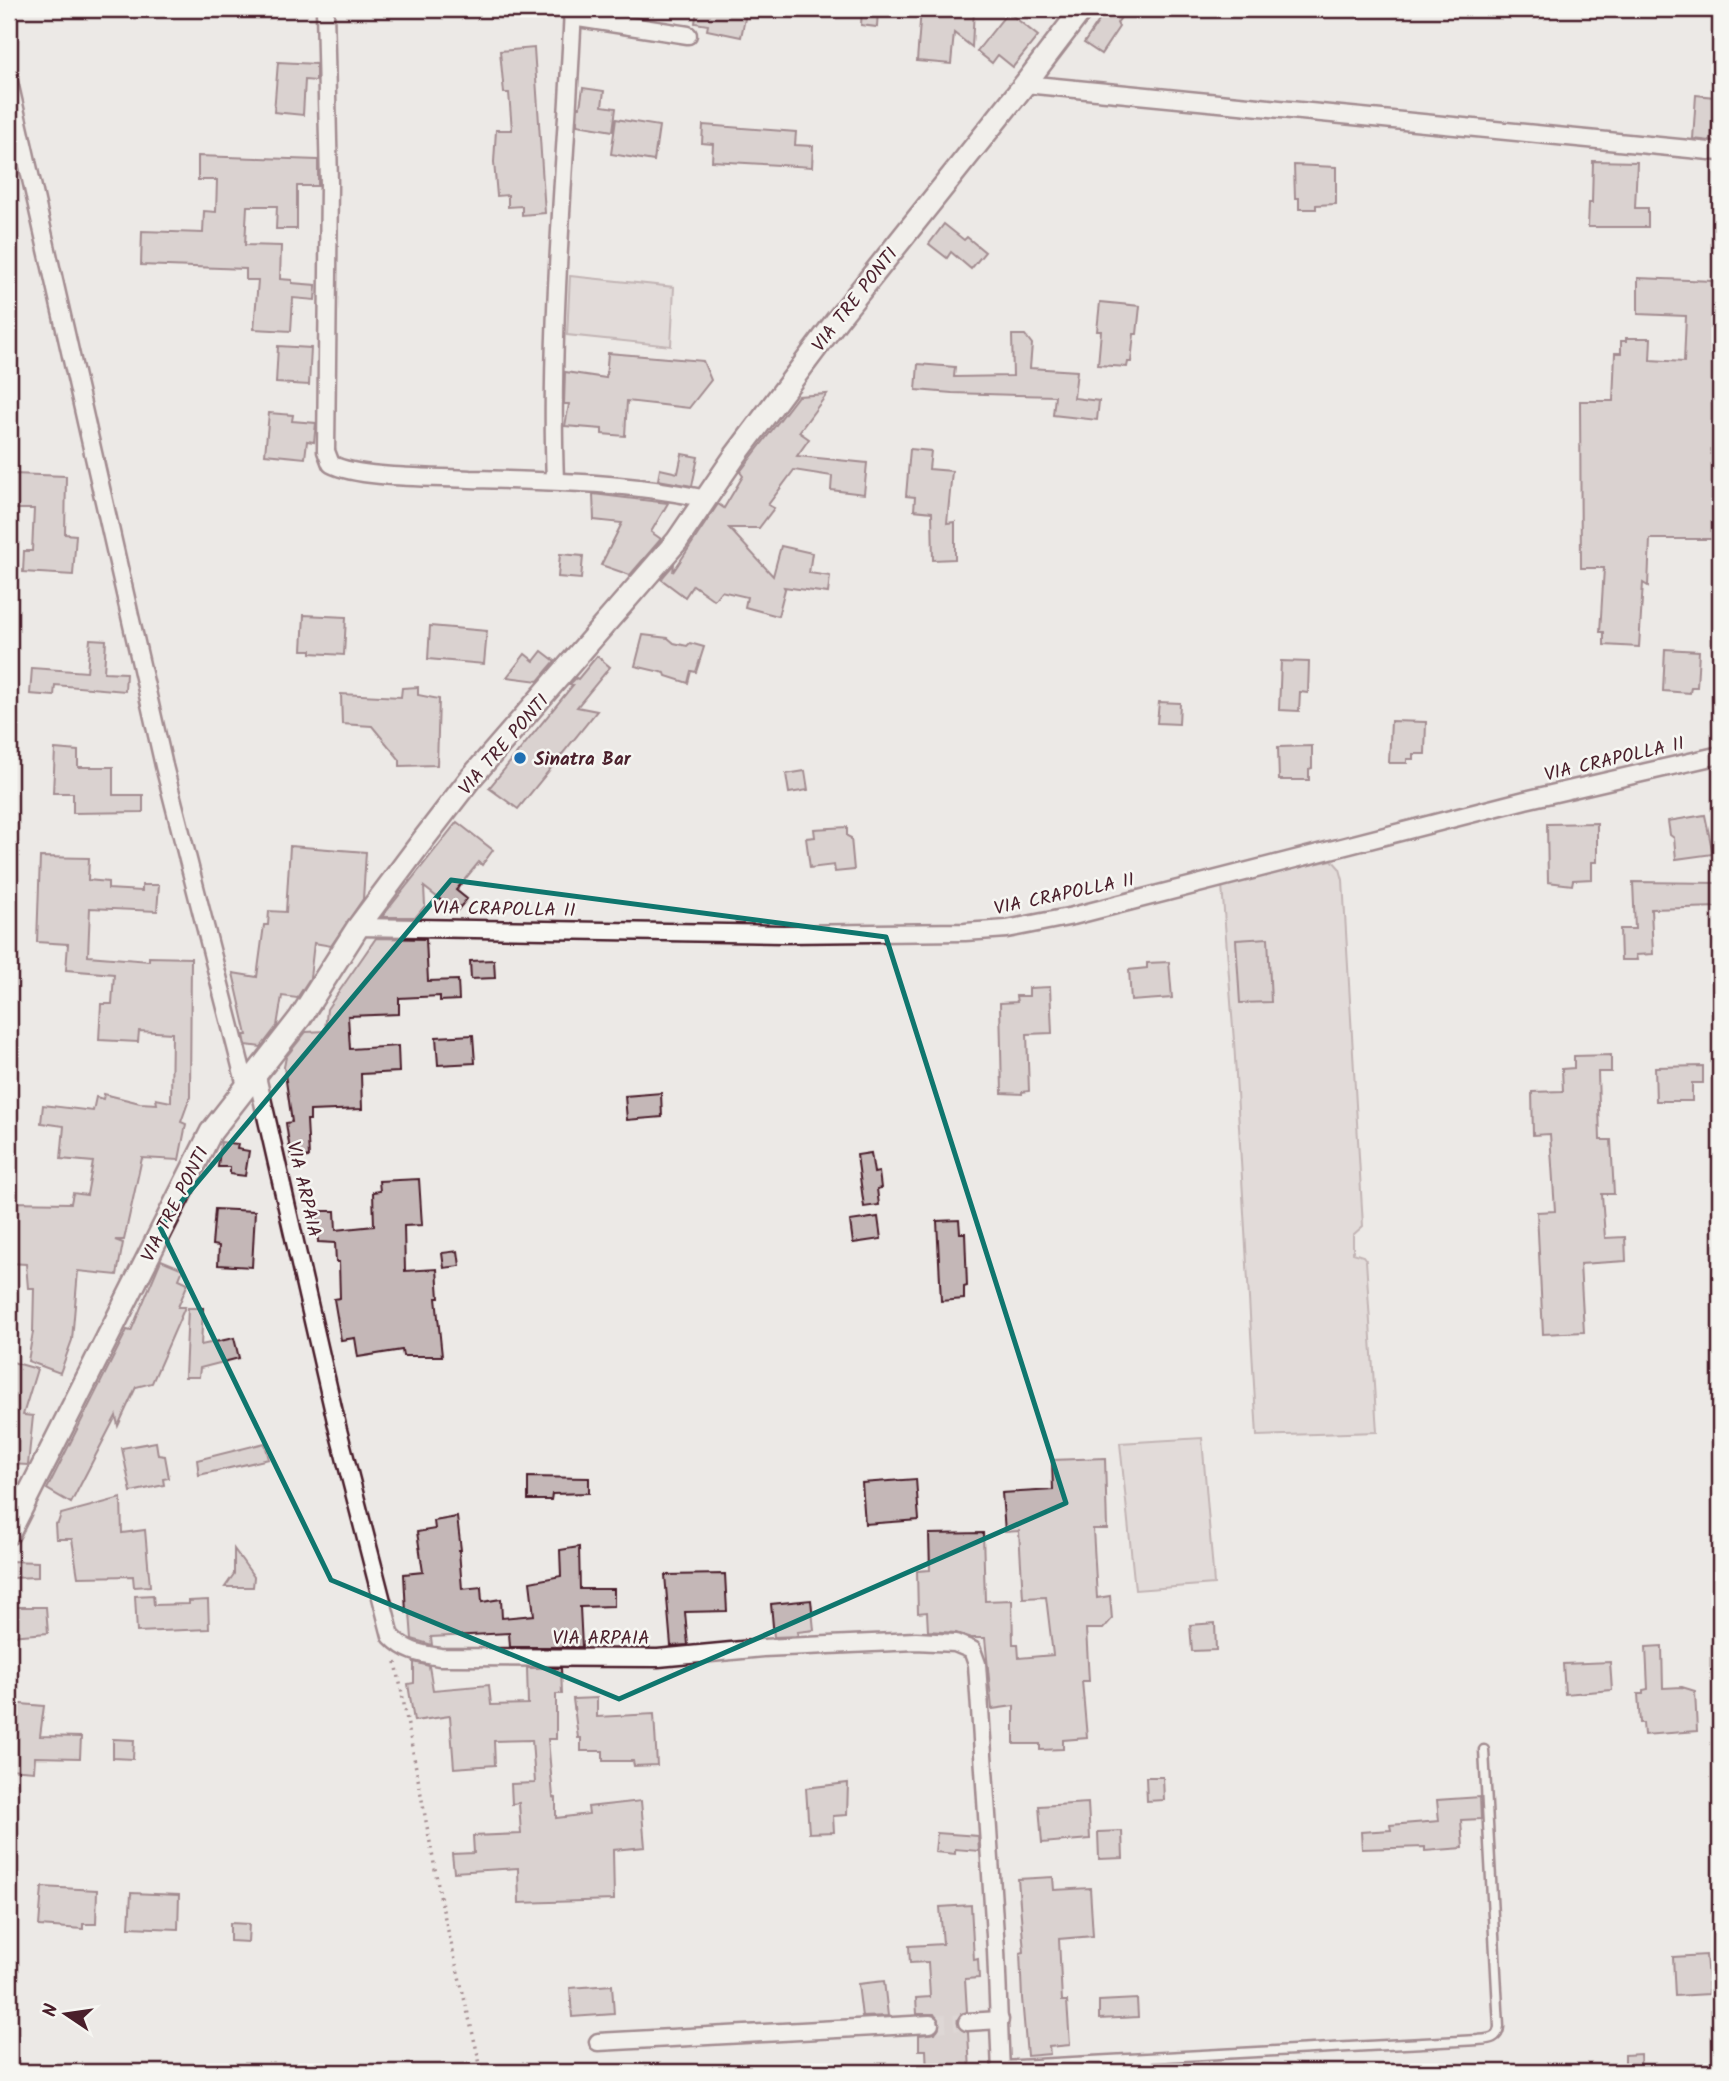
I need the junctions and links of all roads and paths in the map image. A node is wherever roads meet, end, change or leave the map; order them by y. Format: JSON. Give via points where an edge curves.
{"nodes":[{"id":1,"x":325,"y":9,"type":"edge"},
{"id":2,"x":1082,"y":9,"type":"edge"},
{"id":3,"x":573,"y":13,"type":"edge"},
{"id":4,"x":688,"y":35,"type":"dead end"},
{"id":5,"x":9,"y":82,"type":"edge"},
{"id":6,"x":1025,"y":84,"type":"junction"},
{"id":7,"x":1720,"y":152,"type":"edge"},
{"id":8,"x":555,"y":481,"type":"junction"},
{"id":9,"x":706,"y":499,"type":"junction"},
{"id":10,"x":1720,"y":755,"type":"edge"},
{"id":11,"x":358,"y":927,"type":"junction"},
{"id":12,"x":251,"y":1079,"type":"junction"},
{"id":13,"x":9,"y":1533,"type":"edge"},
{"id":14,"x":391,"y":1636,"type":"junction"},
{"id":15,"x":1484,"y":1750,"type":"dead end"},
{"id":16,"x":1000,"y":2020,"type":"junction"},
{"id":17,"x":967,"y":2022,"type":"tunnel mouth"},
{"id":18,"x":930,"y":2024,"type":"tunnel mouth"},
{"id":19,"x":598,"y":2042,"type":"dead end"},
{"id":20,"x":1001,"y":2069,"type":"edge"},
{"id":21,"x":482,"y":2072,"type":"edge"}],
"edges":[{"from":1,"to":8,"type":"street","via":[[329,184],[326,451],[331,464],[344,471]]},
{"from":2,"to":6,"type":"street","name":"VIA TRE PONTI"},
{"from":3,"to":4,"type":"street"},
{"from":3,"to":8,"type":"street","via":[[558,286]]},
{"from":5,"to":12,"type":"street","name":"VIA ARPAIA","via":[[163,766]]},
{"from":6,"to":7,"type":"street"},
{"from":6,"to":9,"type":"street","name":"VIA TRE PONTI","via":[[837,320]]},
{"from":8,"to":9,"type":"street"},
{"from":9,"to":11,"type":"street","name":"VIA TRE PONTI","via":[[677,541],[470,779]]},
{"from":10,"to":11,"type":"street","name":"VIA CRAPOLLA II","via":[[1007,929],[783,934]]},
{"from":11,"to":12,"type":"street","name":"VIA TRE PONTI","via":[[300,1018]]},
{"from":12,"to":13,"type":"street","name":"VIA TRE PONTI","via":[[211,1132]]},
{"from":12,"to":14,"type":"street","name":"VIA ARPAIA"},
{"from":14,"to":16,"type":"street","name":"VIA ARPAIA","via":[[401,1646],[440,1657],[658,1658],[916,1641],[955,1643],[972,1650],[978,1678]]},
{"from":14,"to":21,"type":"path","via":[[442,1906]]},
{"from":15,"to":20,"type":"lane","via":[[1499,2034],[1478,2040]]},
{"from":16,"to":17,"type":"street"},
{"from":16,"to":20,"type":"street","name":"VIA ARPAIA"},
{"from":18,"to":19,"type":"street"}]}
